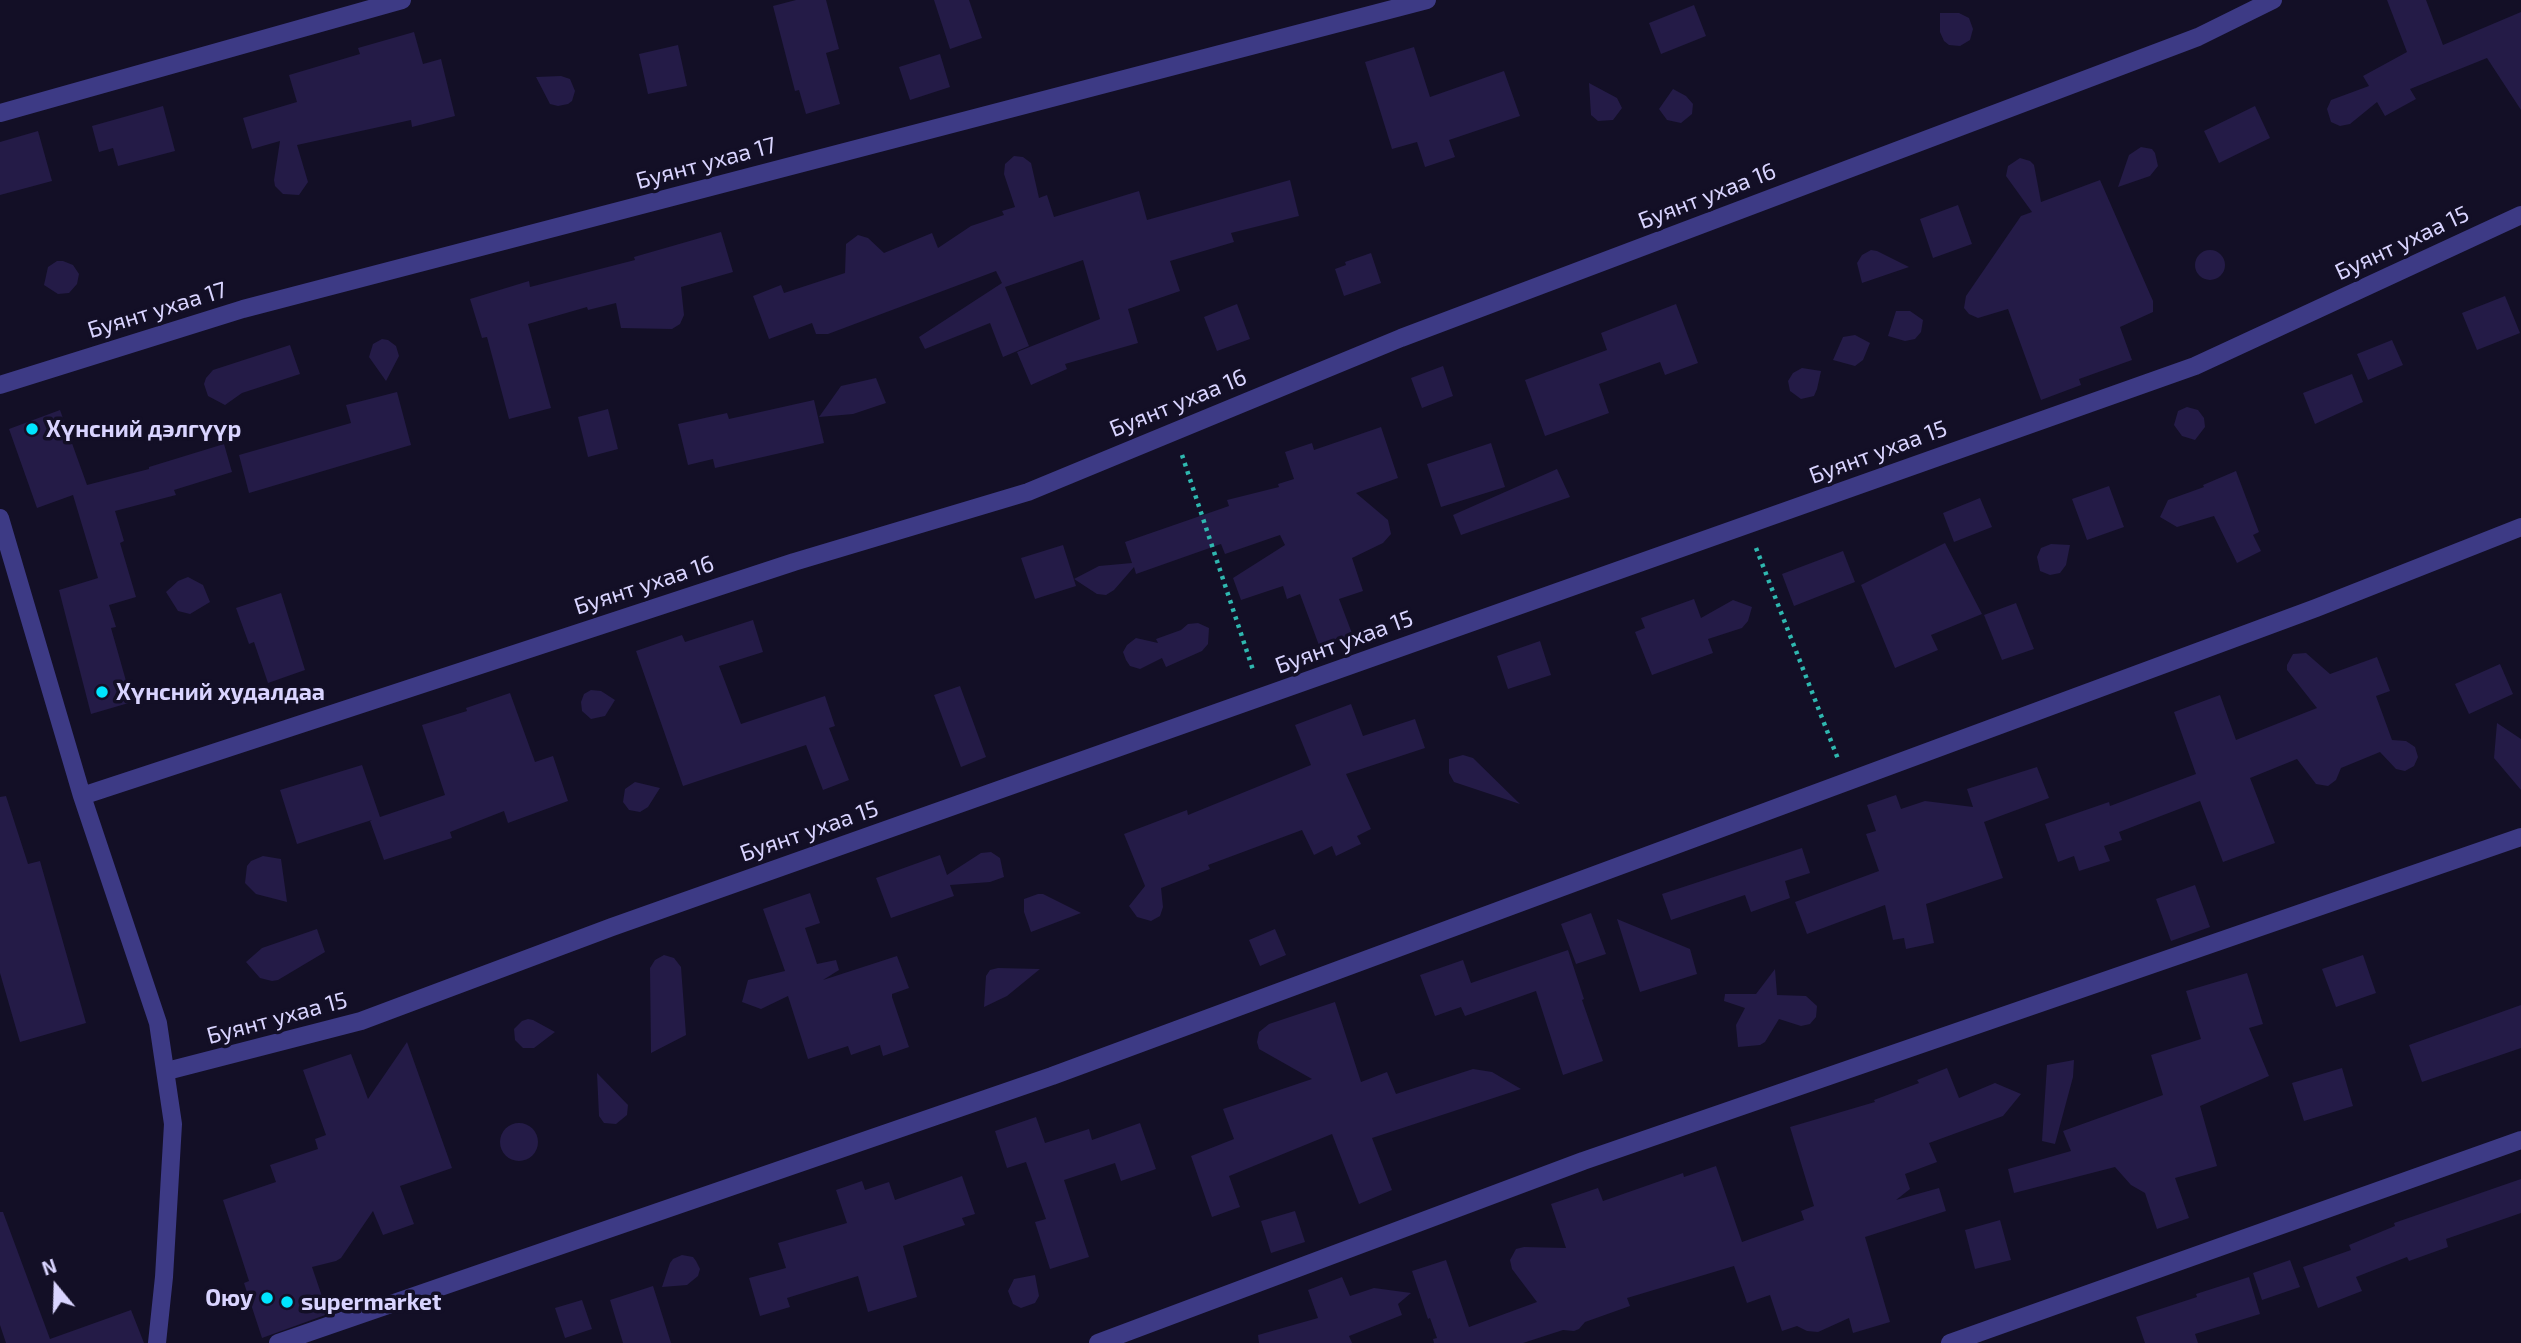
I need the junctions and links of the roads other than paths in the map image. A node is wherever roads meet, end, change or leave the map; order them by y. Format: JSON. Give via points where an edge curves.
{"nodes":[{"id":1,"x":402,"y":0,"type":"edge"},
{"id":2,"x":1427,"y":0,"type":"edge"},
{"id":3,"x":2273,"y":0,"type":"edge"},
{"id":4,"x":0,"y":113,"type":"edge"},
{"id":5,"x":2521,"y":215,"type":"edge"},
{"id":6,"x":0,"y":385,"type":"edge"},
{"id":7,"x":0,"y":518,"type":"edge"},
{"id":8,"x":2521,"y":527,"type":"edge"},
{"id":9,"x":82,"y":796,"type":"junction"},
{"id":10,"x":2521,"y":837,"type":"edge"},
{"id":11,"x":167,"y":1071,"type":"junction"},
{"id":12,"x":2521,"y":1140,"type":"edge"},
{"id":13,"x":157,"y":1343,"type":"edge"},
{"id":14,"x":278,"y":1343,"type":"edge"},
{"id":15,"x":1098,"y":1343,"type":"edge"},
{"id":16,"x":1950,"y":1343,"type":"edge"}],
"edges":[{"from":1,"to":4,"type":"street"},
{"from":2,"to":6,"type":"street","name":"Буянт ухаа 17","via":[[257,306]]},
{"from":3,"to":9,"type":"street","name":"Буянт ухаа 16","via":[[2198,37],[1401,338],[1028,492],[794,562]]},
{"from":5,"to":11,"type":"street","name":"Буянт ухаа 15","via":[[2195,366],[612,927],[361,1021]]},
{"from":7,"to":9,"type":"street"},
{"from":8,"to":14,"type":"street","via":[[2316,608],[1052,1076]]},
{"from":9,"to":11,"type":"street","via":[[158,1023]]},
{"from":10,"to":15,"type":"street","via":[[1583,1161]]},
{"from":11,"to":13,"type":"street","via":[[173,1124]]},
{"from":12,"to":16,"type":"street"}]}
